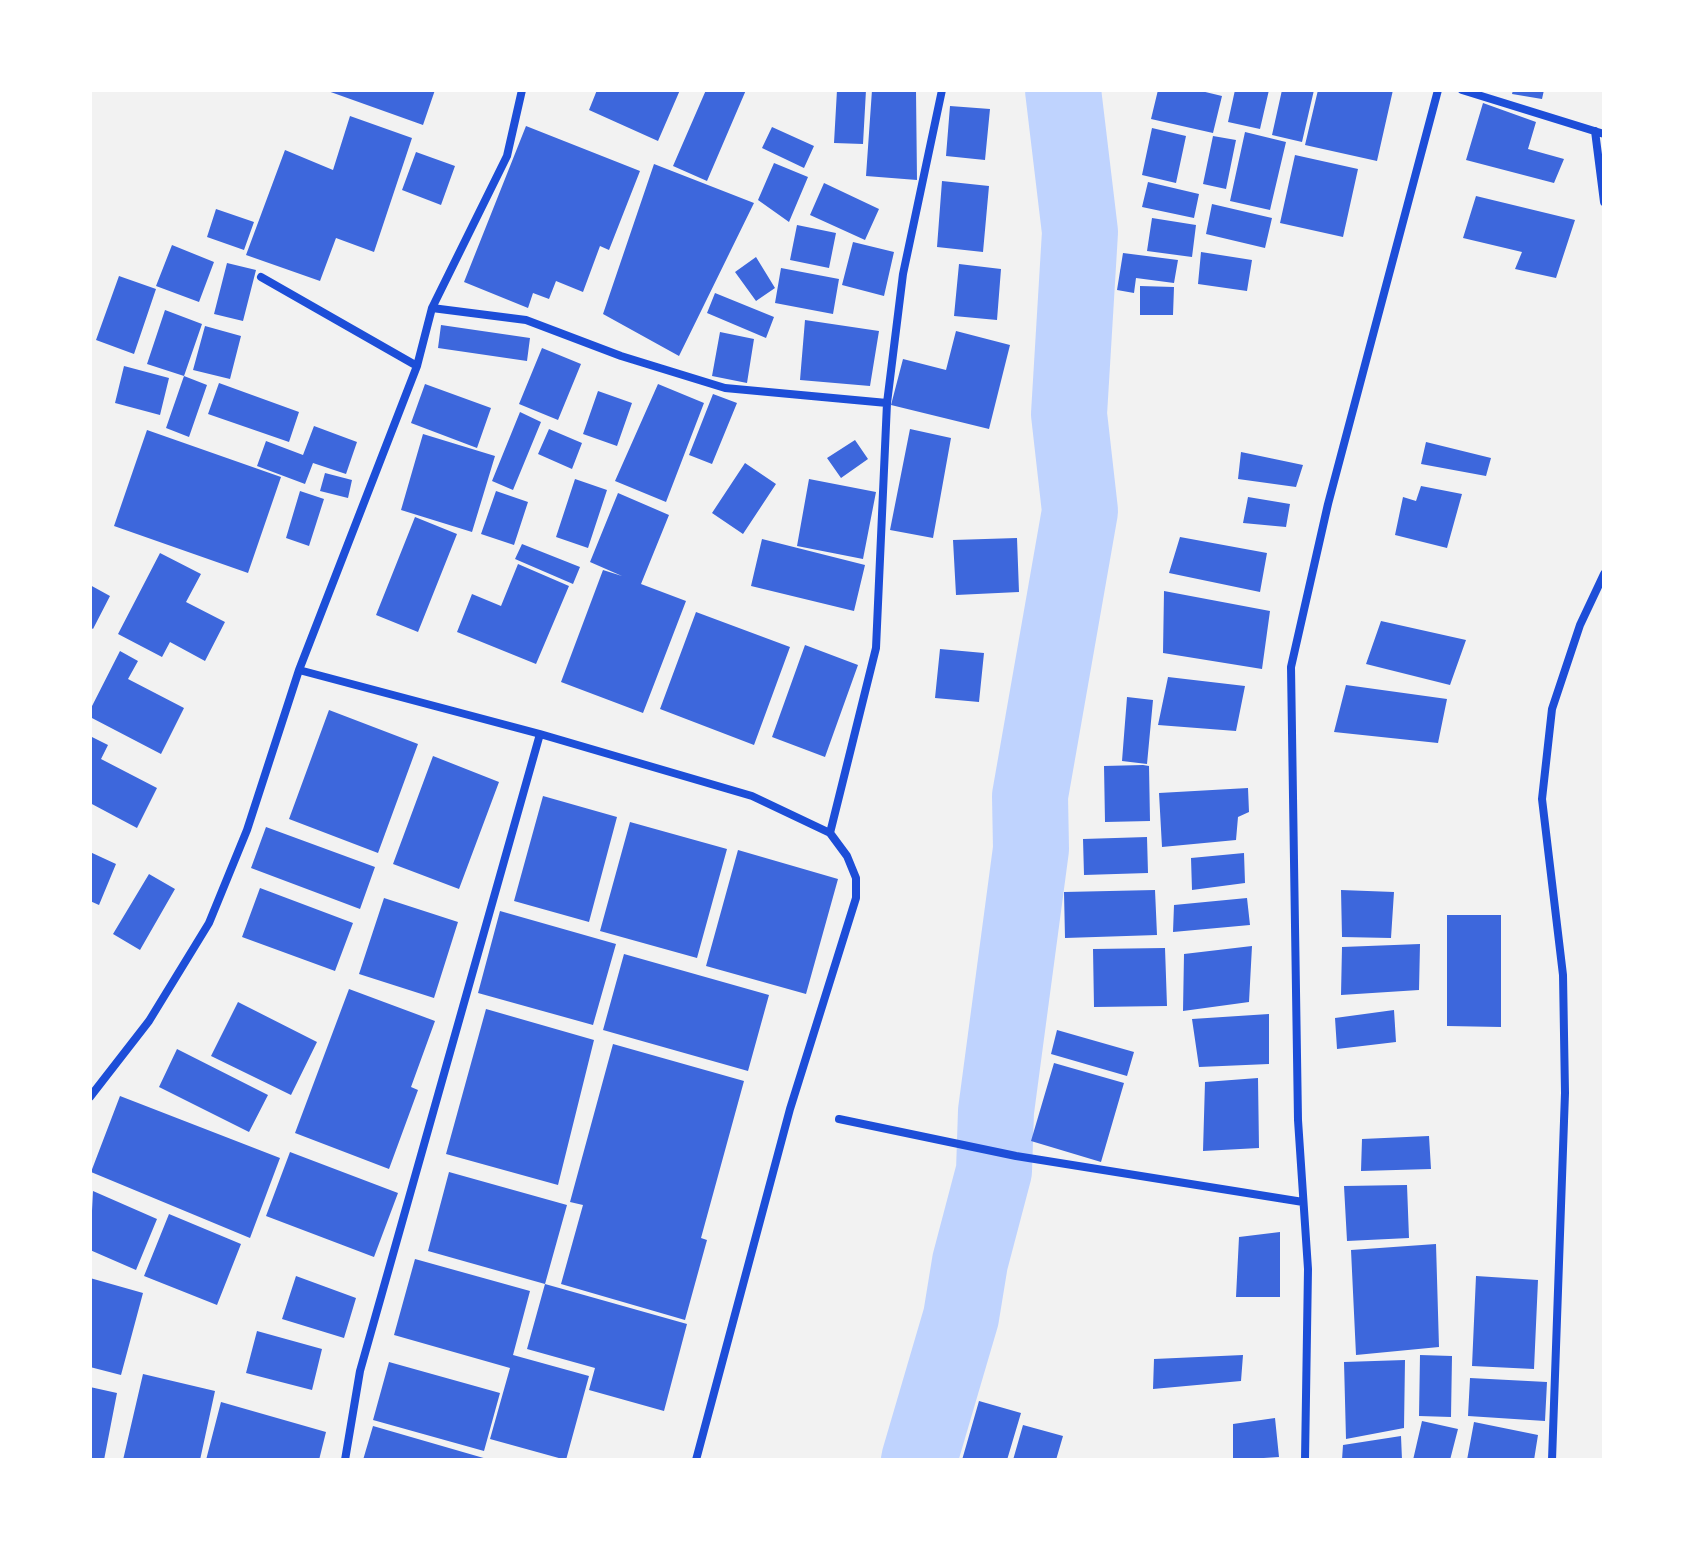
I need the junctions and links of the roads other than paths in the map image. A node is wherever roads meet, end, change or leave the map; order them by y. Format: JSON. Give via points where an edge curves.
{"nodes":[{"id":1,"x":522,"y":90,"type":"edge"},
{"id":2,"x":942,"y":90,"type":"edge"},
{"id":3,"x":1438,"y":90,"type":"edge"},
{"id":4,"x":1462,"y":90,"type":"edge"},
{"id":5,"x":1600,"y":133,"type":"edge"},
{"id":6,"x":1604,"y":202,"type":"edge"},
{"id":7,"x":261,"y":277,"type":"dead end"},
{"id":8,"x":432,"y":308,"type":"junction"},
{"id":9,"x":417,"y":366,"type":"junction"},
{"id":10,"x":887,"y":403,"type":"junction"},
{"id":11,"x":1604,"y":574,"type":"edge"},
{"id":12,"x":299,"y":670,"type":"junction"},
{"id":13,"x":540,"y":734,"type":"junction"},
{"id":14,"x":830,"y":833,"type":"junction"},
{"id":15,"x":90,"y":1097,"type":"edge"},
{"id":16,"x":839,"y":1119,"type":"dead end"},
{"id":17,"x":1303,"y":1202,"type":"junction"},
{"id":18,"x":345,"y":1460,"type":"edge"},
{"id":19,"x":696,"y":1460,"type":"edge"},
{"id":20,"x":1305,"y":1460,"type":"edge"},
{"id":21,"x":1552,"y":1460,"type":"edge"}],
"edges":[{"from":1,"to":8,"type":"street","via":[[507,156]]},
{"from":2,"to":10,"type":"street","via":[[903,274]]},
{"from":3,"to":17,"type":"street","via":[[1328,504],[1291,667]]},
{"from":4,"to":5,"type":"street"},
{"from":5,"to":6,"type":"street"},
{"from":7,"to":9,"type":"street"},
{"from":8,"to":9,"type":"street"},
{"from":8,"to":10,"type":"street","via":[[526,320],[725,388]]},
{"from":9,"to":12,"type":"street"},
{"from":10,"to":14,"type":"street","via":[[876,648]]},
{"from":11,"to":21,"type":"street","via":[[1580,625],[1552,709],[1542,799],[1563,975],[1565,1093]]},
{"from":12,"to":13,"type":"street"},
{"from":12,"to":15,"type":"street","via":[[247,830],[209,923],[149,1021]]},
{"from":13,"to":14,"type":"street","via":[[752,796]]},
{"from":13,"to":18,"type":"street","via":[[360,1371]]},
{"from":14,"to":19,"type":"street","via":[[856,878],[856,898],[790,1109]]},
{"from":16,"to":17,"type":"street","via":[[1126,1176]]},
{"from":17,"to":20,"type":"street","via":[[1308,1269]]}]}
